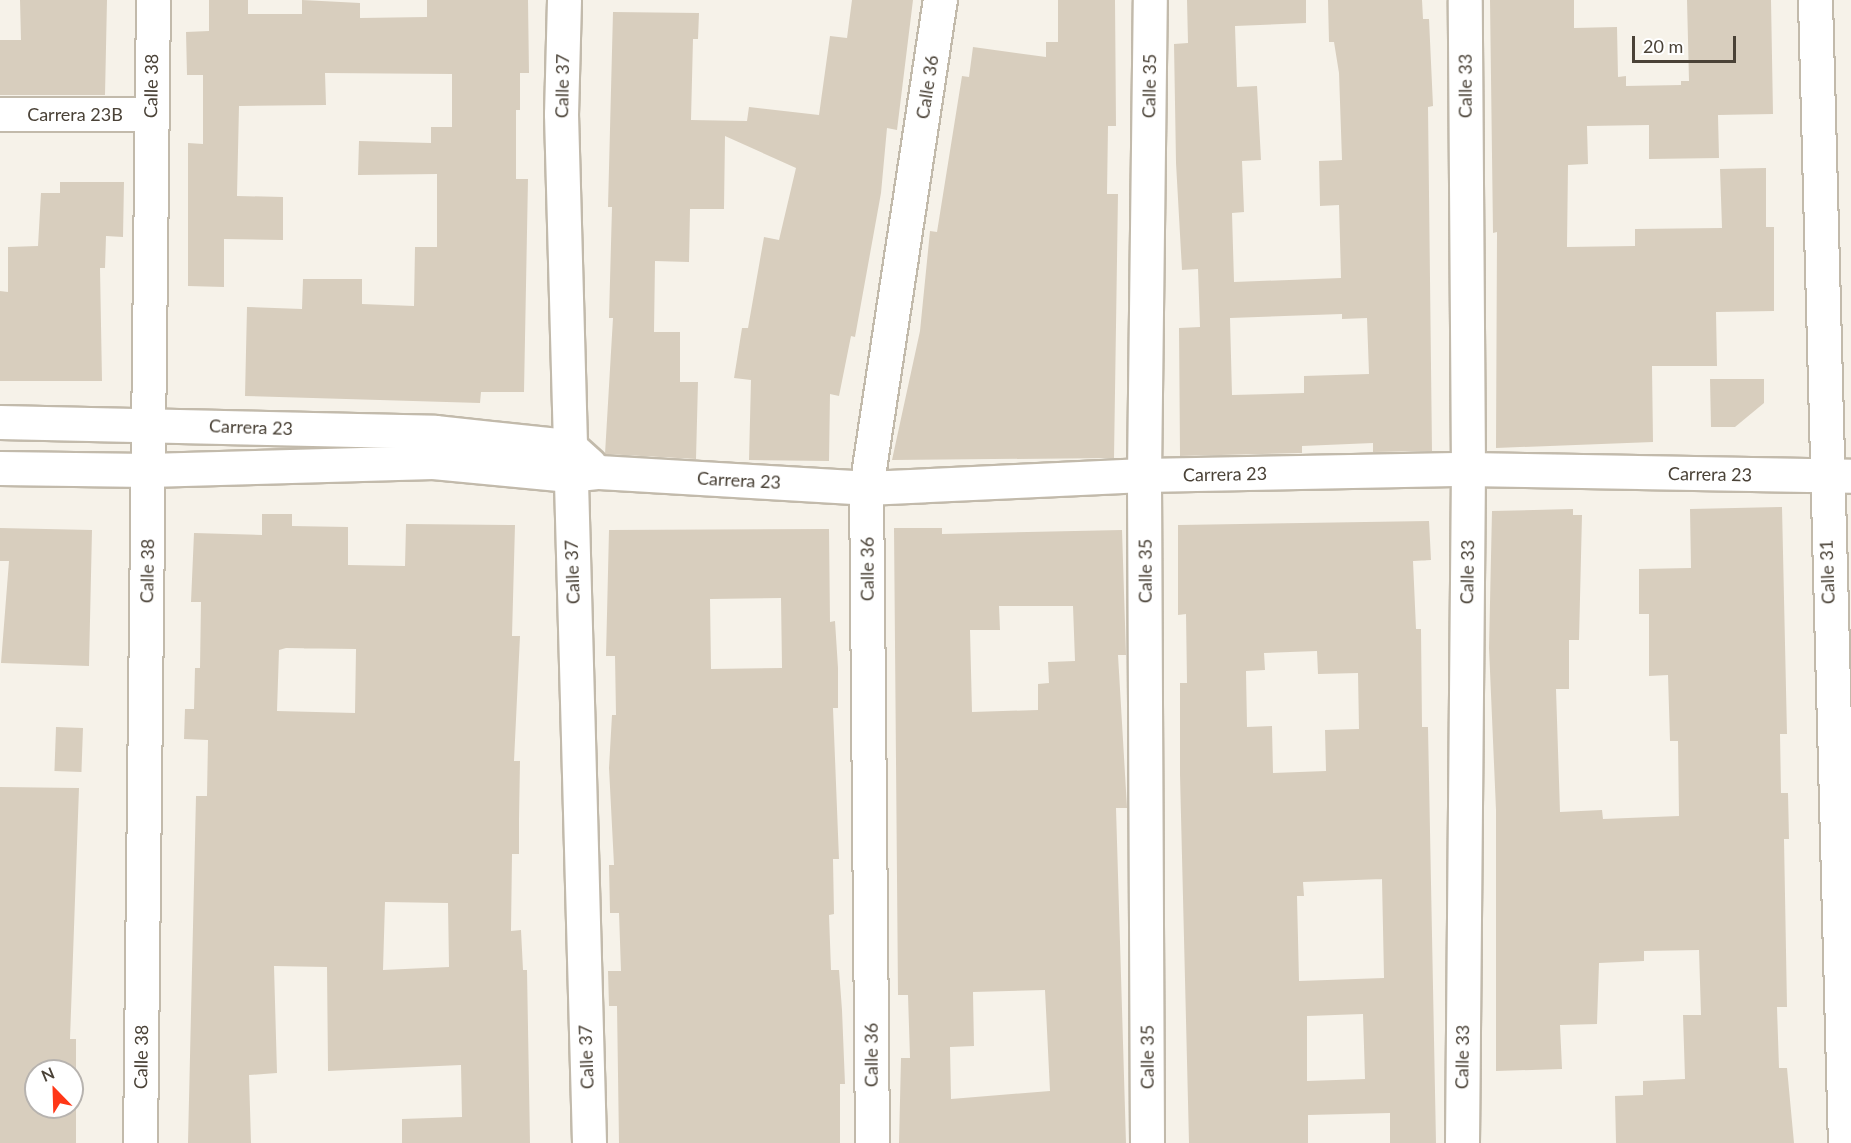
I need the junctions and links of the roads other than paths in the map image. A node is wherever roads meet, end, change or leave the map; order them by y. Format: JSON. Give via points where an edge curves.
{"nodes":[{"id":1,"x":153,"y":0,"type":"edge"},
{"id":2,"x":564,"y":0,"type":"edge"},
{"id":3,"x":940,"y":0,"type":"edge"},
{"id":4,"x":1150,"y":0,"type":"edge"},
{"id":5,"x":1465,"y":0,"type":"edge"},
{"id":6,"x":1815,"y":0,"type":"edge"},
{"id":7,"x":0,"y":114,"type":"edge"},
{"id":8,"x":150,"y":114,"type":"junction"},
{"id":9,"x":0,"y":422,"type":"edge"},
{"id":10,"x":150,"y":424,"type":"junction"},
{"id":11,"x":579,"y":464,"type":"junction"},
{"id":12,"x":0,"y":468,"type":"edge"},
{"id":13,"x":1468,"y":469,"type":"junction"},
{"id":14,"x":148,"y":470,"type":"junction"},
{"id":15,"x":1144,"y":475,"type":"junction"},
{"id":16,"x":1838,"y":476,"type":"edge"},
{"id":17,"x":866,"y":488,"type":"junction"},
{"id":18,"x":140,"y":1143,"type":"edge"},
{"id":19,"x":589,"y":1143,"type":"edge"},
{"id":20,"x":872,"y":1143,"type":"edge"},
{"id":21,"x":1148,"y":1143,"type":"edge"},
{"id":22,"x":1462,"y":1143,"type":"edge"},
{"id":23,"x":1845,"y":1143,"type":"edge"}],
"edges":[{"from":1,"to":8,"type":"street","name":"Calle 38"},
{"from":2,"to":11,"type":"street","name":"Calle 37","via":[[561,114]]},
{"from":3,"to":17,"type":"street","name":"Calle 36"},
{"from":4,"to":15,"type":"street","name":"Calle 35"},
{"from":5,"to":13,"type":"street","name":"Calle 33"},
{"from":6,"to":16,"type":"street","name":"Calle 31"},
{"from":7,"to":8,"type":"street","name":"Carrera 23B"},
{"from":8,"to":10,"type":"street","name":"Calle 38"},
{"from":9,"to":10,"type":"street","name":"Carrera 23"},
{"from":10,"to":11,"type":"street","name":"Carrera 23","via":[[435,432]]},
{"from":10,"to":14,"type":"street","name":"Calle 38"},
{"from":11,"to":14,"type":"street","name":"Carrera 23","via":[[434,462]]},
{"from":11,"to":17,"type":"street","name":"Carrera 23"},
{"from":11,"to":19,"type":"street","name":"Calle 37"},
{"from":12,"to":14,"type":"street","name":"Carrera 23"},
{"from":13,"to":15,"type":"street","name":"Carrera 23"},
{"from":13,"to":16,"type":"street","name":"Carrera 23"},
{"from":13,"to":22,"type":"street","name":"Calle 33"},
{"from":14,"to":18,"type":"street","name":"Calle 38"},
{"from":15,"to":17,"type":"street","name":"Carrera 23"},
{"from":15,"to":21,"type":"street","name":"Calle 35"},
{"from":16,"to":23,"type":"street","name":"Calle 31"},
{"from":17,"to":20,"type":"street","name":"Calle 36"}]}
